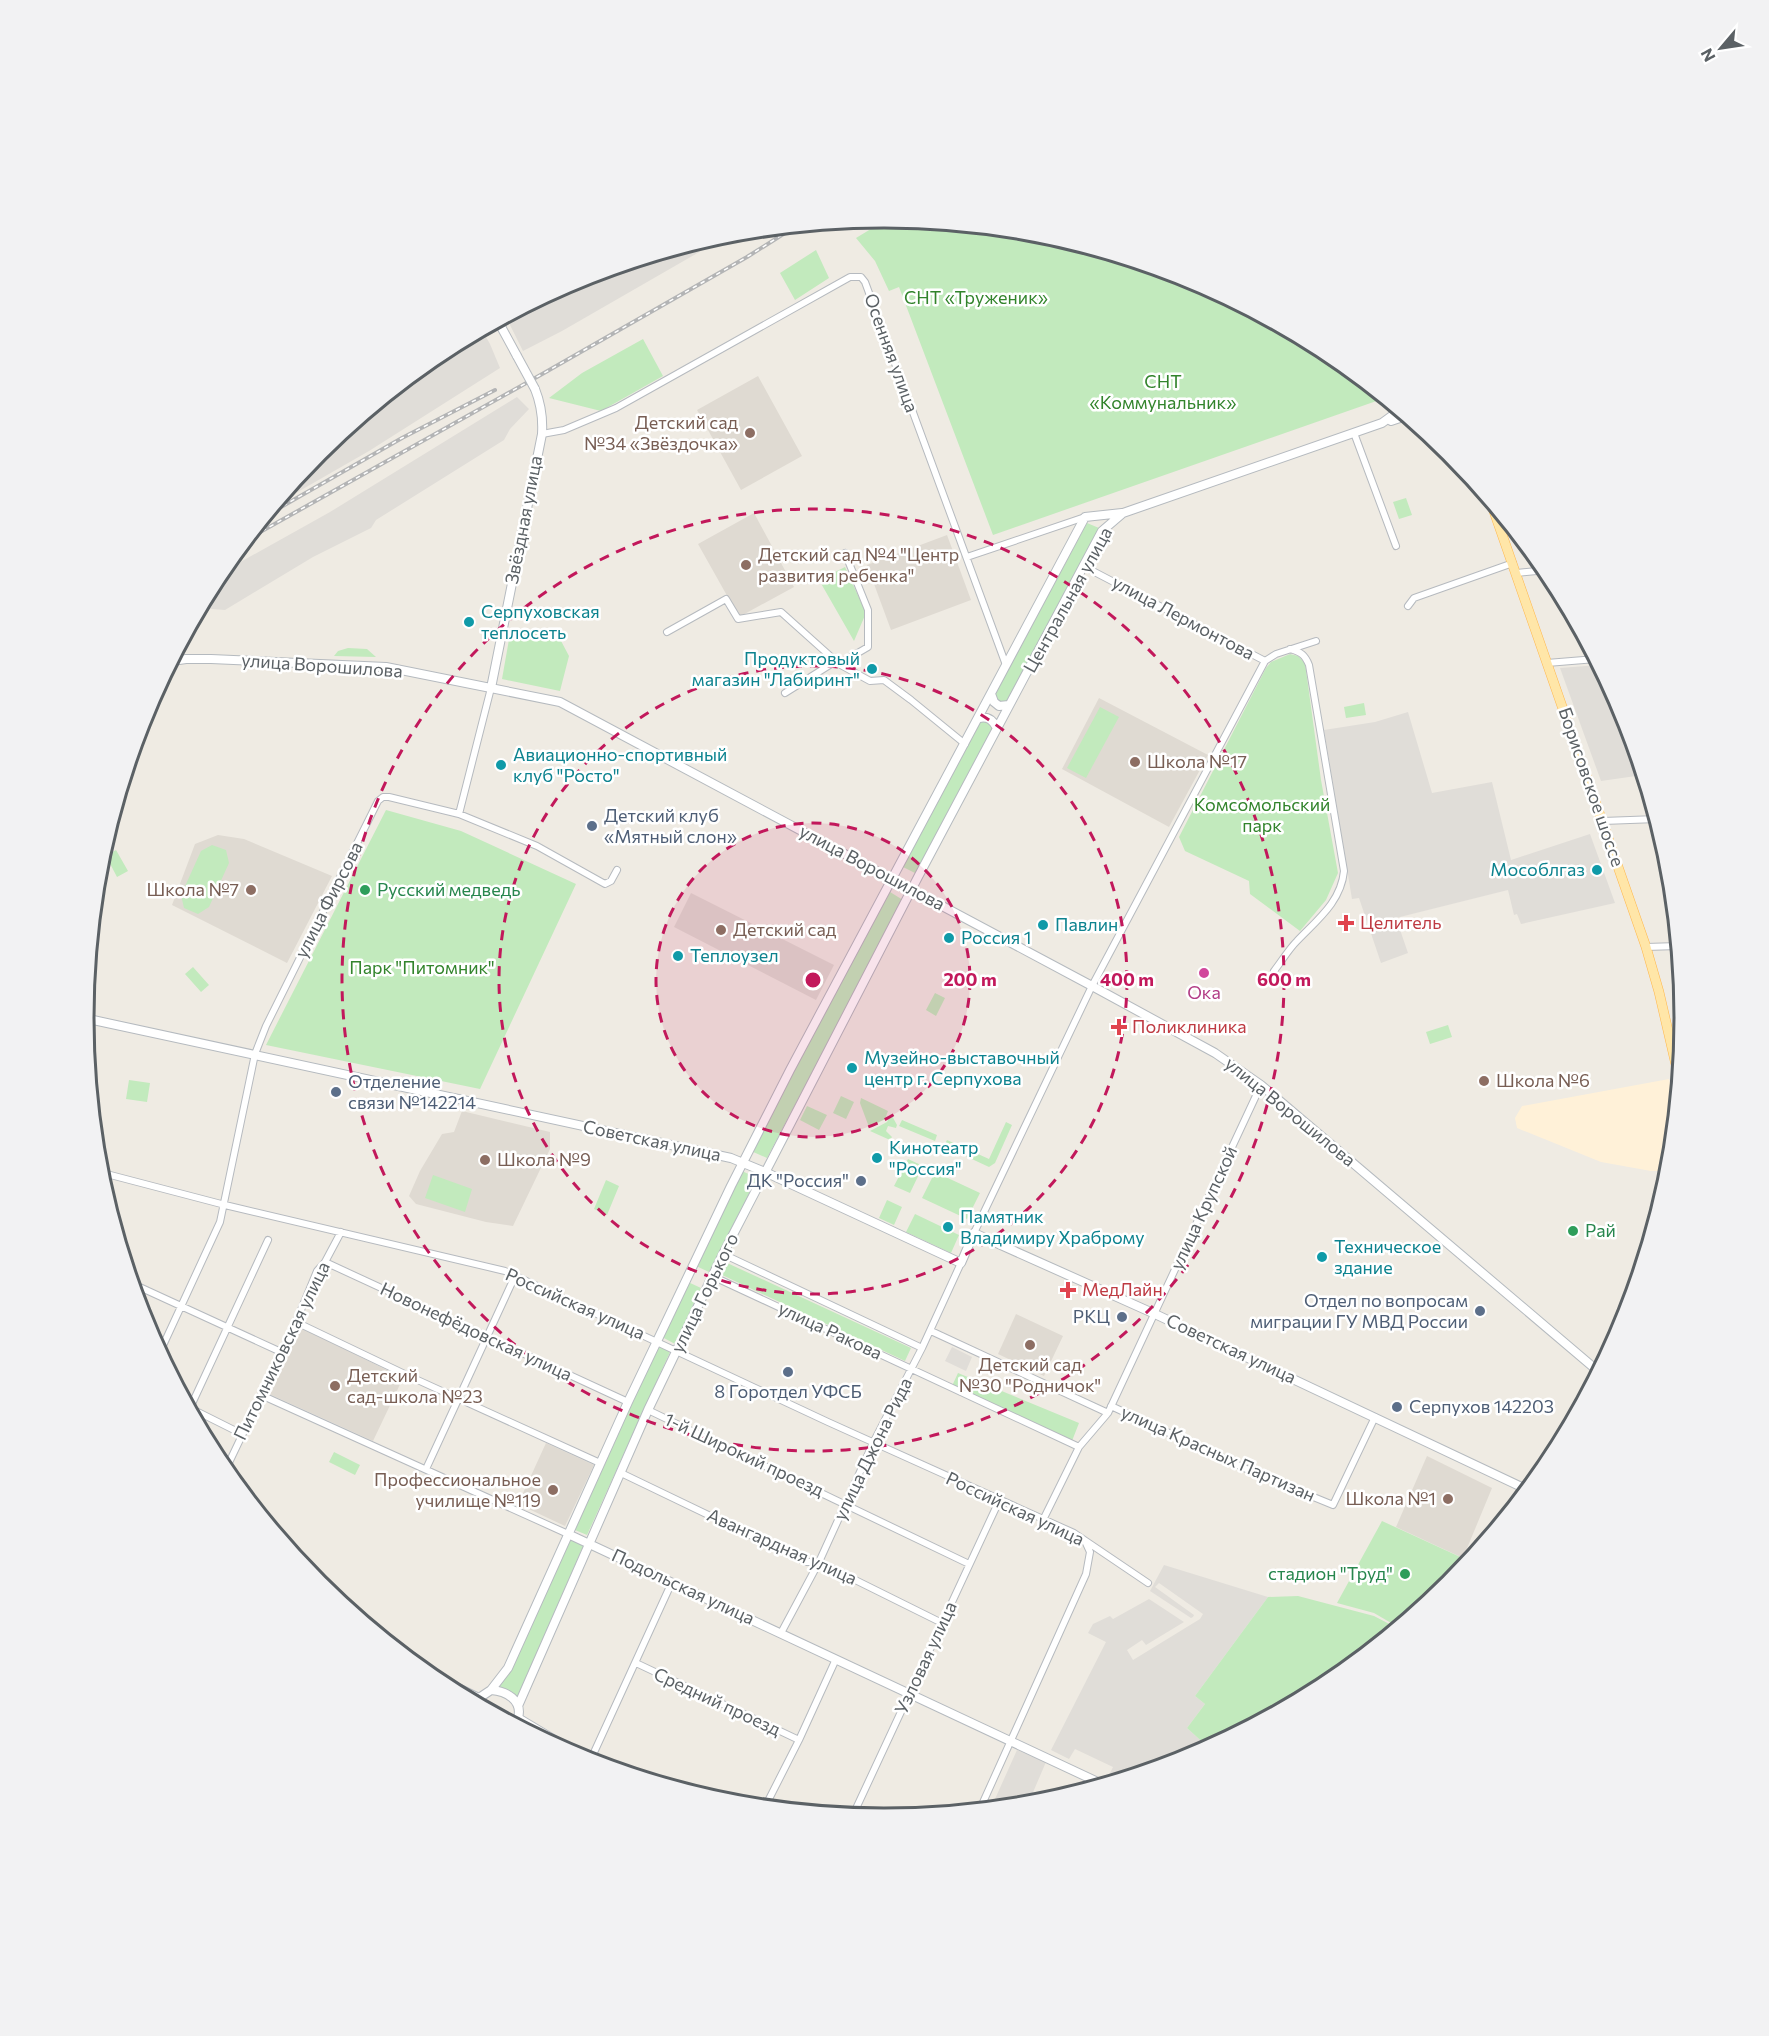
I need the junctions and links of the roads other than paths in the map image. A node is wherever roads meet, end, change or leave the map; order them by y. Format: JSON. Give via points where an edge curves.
{"nodes":[{"id":1,"x":502,"y":328,"type":"edge"},
{"id":2,"x":1394,"y":415,"type":"edge"},
{"id":3,"x":1398,"y":418,"type":"edge"},
{"id":4,"x":1382,"y":423,"type":"junction"},
{"id":5,"x":1354,"y":433,"type":"junction"},
{"id":6,"x":542,"y":434,"type":"junction"},
{"id":7,"x":1123,"y":513,"type":"junction"},
{"id":8,"x":1090,"y":517,"type":"junction"},
{"id":9,"x":1498,"y":521,"type":"edge"},
{"id":10,"x":1102,"y":531,"type":"junction"},
{"id":11,"x":1396,"y":546,"type":"dead end"},
{"id":12,"x":845,"y":552,"type":"dead end"},
{"id":13,"x":967,"y":557,"type":"junction"},
{"id":14,"x":1513,"y":563,"type":"junction"},
{"id":15,"x":1085,"y":567,"type":"junction"},
{"id":16,"x":1535,"y":571,"type":"edge"},
{"id":17,"x":1517,"y":573,"type":"junction"},
{"id":18,"x":1408,"y":606,"type":"dead end"},
{"id":19,"x":667,"y":633,"type":"dead end"},
{"id":20,"x":1316,"y":641,"type":"dead end"},
{"id":21,"x":1290,"y":649,"type":"junction"},
{"id":22,"x":1588,"y":659,"type":"edge"},
{"id":23,"x":181,"y":660,"type":"edge"},
{"id":24,"x":1265,"y":661,"type":"junction"},
{"id":25,"x":838,"y":663,"type":"junction"},
{"id":26,"x":1547,"y":663,"type":"junction"},
{"id":27,"x":1006,"y":665,"type":"junction"},
{"id":28,"x":491,"y":688,"type":"junction"},
{"id":29,"x":785,"y":693,"type":"dead end"},
{"id":30,"x":991,"y":694,"type":"junction"},
{"id":31,"x":1009,"y":705,"type":"junction"},
{"id":32,"x":979,"y":718,"type":"junction"},
{"id":33,"x":998,"y":728,"type":"junction"},
{"id":34,"x":965,"y":744,"type":"junction"},
{"id":35,"x":459,"y":814,"type":"junction"},
{"id":36,"x":1649,"y":819,"type":"edge"},
{"id":37,"x":1603,"y":821,"type":"junction"},
{"id":38,"x":617,"y":870,"type":"dead end"},
{"id":39,"x":893,"y":879,"type":"junction"},
{"id":40,"x":912,"y":889,"type":"junction"},
{"id":41,"x":1671,"y":946,"type":"edge"},
{"id":42,"x":1646,"y":947,"type":"junction"},
{"id":43,"x":1274,"y":971,"type":"dead end"},
{"id":44,"x":1092,"y":986,"type":"junction"},
{"id":45,"x":94,"y":1020,"type":"edge"},
{"id":46,"x":255,"y":1054,"type":"junction"},
{"id":47,"x":1673,"y":1054,"type":"edge"},
{"id":48,"x":1261,"y":1084,"type":"junction"},
{"id":49,"x":743,"y":1162,"type":"junction"},
{"id":50,"x":765,"y":1172,"type":"junction"},
{"id":51,"x":111,"y":1175,"type":"edge"},
{"id":52,"x":225,"y":1205,"type":"junction"},
{"id":53,"x":341,"y":1232,"type":"junction"},
{"id":54,"x":974,"y":1233,"type":"junction"},
{"id":55,"x":268,"y":1240,"type":"dead end"},
{"id":56,"x":723,"y":1254,"type":"junction"},
{"id":57,"x":325,"y":1262,"type":"junction"},
{"id":58,"x":961,"y":1263,"type":"junction"},
{"id":59,"x":515,"y":1276,"type":"junction"},
{"id":60,"x":712,"y":1276,"type":"junction"},
{"id":61,"x":143,"y":1288,"type":"edge"},
{"id":62,"x":180,"y":1306,"type":"junction"},
{"id":63,"x":1155,"y":1314,"type":"junction"},
{"id":64,"x":296,"y":1322,"type":"junction"},
{"id":65,"x":227,"y":1328,"type":"junction"},
{"id":66,"x":931,"y":1331,"type":"junction"},
{"id":67,"x":486,"y":1337,"type":"junction"},
{"id":68,"x":164,"y":1341,"type":"edge"},
{"id":69,"x":656,"y":1341,"type":"junction"},
{"id":70,"x":922,"y":1348,"type":"junction"},
{"id":71,"x":676,"y":1351,"type":"junction"},
{"id":72,"x":281,"y":1352,"type":"junction"},
{"id":73,"x":1593,"y":1366,"type":"edge"},
{"id":74,"x":912,"y":1369,"type":"junction"},
{"id":75,"x":261,"y":1395,"type":"junction"},
{"id":76,"x":458,"y":1399,"type":"junction"},
{"id":77,"x":193,"y":1400,"type":"edge"},
{"id":78,"x":628,"y":1402,"type":"junction"},
{"id":79,"x":1110,"y":1409,"type":"junction"},
{"id":80,"x":648,"y":1410,"type":"junction"},
{"id":81,"x":200,"y":1413,"type":"edge"},
{"id":82,"x":1375,"y":1417,"type":"junction"},
{"id":83,"x":242,"y":1434,"type":"junction"},
{"id":84,"x":874,"y":1441,"type":"junction"},
{"id":85,"x":1079,"y":1447,"type":"junction"},
{"id":86,"x":230,"y":1460,"type":"edge"},
{"id":87,"x":600,"y":1463,"type":"junction"},
{"id":88,"x":426,"y":1469,"type":"junction"},
{"id":89,"x":621,"y":1473,"type":"junction"},
{"id":90,"x":1520,"y":1486,"type":"edge"},
{"id":91,"x":999,"y":1501,"type":"junction"},
{"id":92,"x":846,"y":1503,"type":"junction"},
{"id":93,"x":1043,"y":1520,"type":"junction"},
{"id":94,"x":568,"y":1534,"type":"junction"},
{"id":95,"x":1083,"y":1538,"type":"junction"},
{"id":96,"x":589,"y":1543,"type":"junction"},
{"id":97,"x":819,"y":1562,"type":"junction"},
{"id":98,"x":969,"y":1564,"type":"junction"},
{"id":99,"x":672,"y":1582,"type":"junction"},
{"id":100,"x":1148,"y":1583,"type":"dead end"},
{"id":101,"x":942,"y":1623,"type":"junction"},
{"id":102,"x":781,"y":1633,"type":"junction"},
{"id":103,"x":836,"y":1659,"type":"junction"},
{"id":104,"x":636,"y":1664,"type":"junction"},
{"id":105,"x":491,"y":1689,"type":"junction"},
{"id":106,"x":910,"y":1694,"type":"junction"},
{"id":107,"x":482,"y":1698,"type":"edge"},
{"id":108,"x":518,"y":1706,"type":"junction"},
{"id":109,"x":516,"y":1717,"type":"edge"},
{"id":110,"x":799,"y":1740,"type":"junction"},
{"id":111,"x":1011,"y":1742,"type":"junction"},
{"id":112,"x":594,"y":1752,"type":"edge"},
{"id":113,"x":1092,"y":1780,"type":"edge"},
{"id":114,"x":769,"y":1799,"type":"edge"},
{"id":115,"x":984,"y":1801,"type":"edge"},
{"id":116,"x":857,"y":1807,"type":"edge"}],
"edges":[{"from":1,"to":6,"type":"street","name":"Звёздная улица","bridge":true,"via":[[535,389],[542,412]]},
{"from":2,"to":4,"type":"street","name":"Центральная улица"},
{"from":3,"to":4,"type":"street"},
{"from":4,"to":5,"type":"street","name":"Центральная улица"},
{"from":5,"to":7,"type":"street","name":"Центральная улица"},
{"from":5,"to":11,"type":"street"},
{"from":6,"to":13,"type":"street","name":"Осенняя улица","via":[[564,430],[616,408],[850,277],[861,277]]},
{"from":6,"to":28,"type":"street","name":"Звёздная улица"},
{"from":7,"to":8,"type":"street"},
{"from":7,"to":10,"type":"street","name":"Центральная улица"},
{"from":8,"to":10,"type":"street","via":[[1100,520]]},
{"from":8,"to":13,"type":"street"},
{"from":8,"to":27,"type":"street","name":"Центральная улица"},
{"from":9,"to":14,"type":"main road","name":"Борисовское шоссе"},
{"from":10,"to":15,"type":"street","name":"Центральная улица"},
{"from":12,"to":25,"type":"street","via":[[868,610],[868,647]]},
{"from":13,"to":27,"type":"street","name":"Осенняя улица"},
{"from":14,"to":17,"type":"main road","name":"Борисовское шоссе"},
{"from":14,"to":18,"type":"street","via":[[1414,598]]},
{"from":15,"to":24,"type":"street","name":"улица Лермонтова"},
{"from":15,"to":31,"type":"street","name":"Центральная улица"},
{"from":16,"to":17,"type":"street"},
{"from":17,"to":26,"type":"main road","name":"Борисовское шоссе"},
{"from":19,"to":25,"type":"street","via":[[726,599],[738,619],[781,612]]},
{"from":20,"to":21,"type":"street","name":"улица Лермонтова"},
{"from":21,"to":24,"type":"street","name":"улица Лермонтова"},
{"from":21,"to":43,"type":"street","via":[[1306,656],[1310,665],[1344,871],[1331,905],[1295,942]]},
{"from":22,"to":26,"type":"street"},
{"from":23,"to":28,"type":"street","name":"улица Ворошилова","via":[[386,667]]},
{"from":24,"to":44,"type":"street"},
{"from":25,"to":29,"type":"street"},
{"from":25,"to":34,"type":"street","via":[[870,681],[884,680]]},
{"from":26,"to":37,"type":"main road","name":"Борисовское шоссе"},
{"from":27,"to":30,"type":"street","name":"Центральная улица"},
{"from":28,"to":35,"type":"street"},
{"from":28,"to":39,"type":"street","name":"улица Ворошилова","via":[[560,702]]},
{"from":30,"to":31,"type":"street","via":[[999,706]]},
{"from":30,"to":32,"type":"street","name":"Центральная улица"},
{"from":31,"to":33,"type":"street","name":"Центральная улица"},
{"from":32,"to":33,"type":"street","via":[[990,719]]},
{"from":32,"to":34,"type":"street","name":"Центральная улица"},
{"from":33,"to":40,"type":"street","name":"Центральная улица"},
{"from":34,"to":39,"type":"street","name":"Центральная улица"},
{"from":35,"to":38,"type":"street","name":"улица Фирсова","via":[[537,846],[605,884]]},
{"from":35,"to":46,"type":"street","name":"улица Фирсова","via":[[389,797],[378,801]]},
{"from":36,"to":37,"type":"street"},
{"from":37,"to":42,"type":"main road","name":"Борисовское шоссе"},
{"from":39,"to":40,"type":"street","name":"улица Ворошилова"},
{"from":39,"to":49,"type":"street","name":"улица Горького"},
{"from":40,"to":44,"type":"street","name":"улица Ворошилова"},
{"from":40,"to":50,"type":"street","name":"улица Горького"},
{"from":41,"to":42,"type":"street"},
{"from":42,"to":47,"type":"main road","name":"Борисовское шоссе"},
{"from":44,"to":48,"type":"street","name":"улица Ворошилова","via":[[1215,1053]]},
{"from":44,"to":54,"type":"street"},
{"from":45,"to":46,"type":"street","name":"Советская улица"},
{"from":46,"to":49,"type":"street","name":"Советская улица"},
{"from":46,"to":52,"type":"street","name":"улица Фирсова"},
{"from":48,"to":63,"type":"street","name":"улица Крупской"},
{"from":48,"to":73,"type":"street","name":"улица Ворошилова"},
{"from":49,"to":50,"type":"street","name":"Советская улица"},
{"from":49,"to":69,"type":"street","name":"улица Горького"},
{"from":50,"to":56,"type":"street","name":"улица Горького"},
{"from":50,"to":58,"type":"street","name":"Советская улица"},
{"from":51,"to":52,"type":"street","name":"Российская улица"},
{"from":52,"to":53,"type":"street","name":"Российская улица"},
{"from":52,"to":62,"type":"street","name":"улица Фирсова"},
{"from":53,"to":57,"type":"street","name":"Питомниковская улица"},
{"from":53,"to":59,"type":"street","name":"Российская улица"},
{"from":54,"to":58,"type":"street"},
{"from":54,"to":63,"type":"street","name":"Советская улица"},
{"from":55,"to":65,"type":"street"},
{"from":56,"to":60,"type":"street","name":"улица Горького"},
{"from":56,"to":70,"type":"street","name":"улица Ракова"},
{"from":57,"to":64,"type":"street","name":"Питомниковская улица","via":[[317,1271]]},
{"from":57,"to":67,"type":"street","name":"Новонефёдовская улица"},
{"from":58,"to":66,"type":"street","name":"улица Джона Рида"},
{"from":59,"to":67,"type":"street"},
{"from":59,"to":69,"type":"street","name":"Российская улица"},
{"from":60,"to":71,"type":"street","name":"улица Горького"},
{"from":60,"to":74,"type":"street","name":"улица Ракова"},
{"from":61,"to":62,"type":"street"},
{"from":62,"to":65,"type":"street"},
{"from":62,"to":68,"type":"street","name":"улица Фирсова"},
{"from":63,"to":79,"type":"street","name":"улица Крупской"},
{"from":63,"to":82,"type":"street","name":"Советская улица"},
{"from":64,"to":72,"type":"street","name":"Питомниковская улица"},
{"from":64,"to":76,"type":"street"},
{"from":65,"to":72,"type":"street"},
{"from":65,"to":77,"type":"street"},
{"from":66,"to":70,"type":"street","name":"улица Джона Рида"},
{"from":66,"to":79,"type":"street"},
{"from":67,"to":76,"type":"street"},
{"from":67,"to":78,"type":"street","name":"Новонефёдовская улица"},
{"from":69,"to":71,"type":"street","name":"Российская улица"},
{"from":69,"to":78,"type":"street","name":"улица Горького"},
{"from":70,"to":74,"type":"street","name":"улица Джона Рида"},
{"from":71,"to":80,"type":"street","name":"улица Горького"},
{"from":71,"to":84,"type":"street","name":"Российская улица"},
{"from":72,"to":75,"type":"street","name":"Питомниковская улица"},
{"from":74,"to":84,"type":"street","name":"улица Джона Рида"},
{"from":74,"to":85,"type":"street","name":"улица Ракова"},
{"from":75,"to":83,"type":"street","name":"Питомниковская улица"},
{"from":75,"to":88,"type":"street","name":"Подольская улица"},
{"from":76,"to":87,"type":"street"},
{"from":76,"to":88,"type":"street"},
{"from":78,"to":87,"type":"street","name":"улица Горького"},
{"from":79,"to":82,"type":"street","name":"улица Красных Партизан","via":[[1333,1505]]},
{"from":79,"to":85,"type":"street","name":"улица Крупской"},
{"from":80,"to":89,"type":"street","name":"улица Горького"},
{"from":80,"to":92,"type":"street","name":"1-й Широкий проезд"},
{"from":81,"to":83,"type":"street"},
{"from":82,"to":90,"type":"street","name":"Советская улица"},
{"from":83,"to":86,"type":"street","name":"Питомниковская улица"},
{"from":84,"to":91,"type":"street","name":"Российская улица"},
{"from":84,"to":92,"type":"street","name":"улица Джона Рида"},
{"from":85,"to":93,"type":"street","name":"улица Крупской"},
{"from":87,"to":94,"type":"street","name":"улица Горького"},
{"from":88,"to":94,"type":"street","name":"Подольская улица"},
{"from":89,"to":96,"type":"street","name":"улица Горького"},
{"from":89,"to":97,"type":"street","name":"Авангардная улица","via":[[806,1562]]},
{"from":91,"to":93,"type":"street","name":"Российская улица"},
{"from":91,"to":98,"type":"street","name":"Узловая улица"},
{"from":92,"to":97,"type":"street","name":"улица Джона Рида"},
{"from":92,"to":98,"type":"street","name":"1-й Широкий проезд"},
{"from":93,"to":95,"type":"street","name":"Российская улица"},
{"from":94,"to":96,"type":"street","name":"Подольская улица"},
{"from":94,"to":105,"type":"street","name":"улица Горького","via":[[508,1668]]},
{"from":95,"to":100,"type":"street","name":"Российская улица"},
{"from":95,"to":111,"type":"street","via":[[1090,1552],[1089,1566]]},
{"from":96,"to":99,"type":"street","name":"Подольская улица"},
{"from":96,"to":108,"type":"street","name":"улица Горького"},
{"from":97,"to":101,"type":"street","name":"Авангардная улица"},
{"from":97,"to":102,"type":"street","name":"улица Джона Рида"},
{"from":98,"to":101,"type":"street","name":"Узловая улица"},
{"from":99,"to":102,"type":"street","name":"Подольская улица"},
{"from":99,"to":104,"type":"street"},
{"from":101,"to":106,"type":"street","name":"Узловая улица"},
{"from":102,"to":103,"type":"street","name":"Подольская улица"},
{"from":103,"to":106,"type":"street","name":"Подольская улица"},
{"from":103,"to":110,"type":"street"},
{"from":104,"to":110,"type":"street","name":"Средний проезд"},
{"from":104,"to":112,"type":"street"},
{"from":105,"to":107,"type":"street","name":"улица Горького"},
{"from":105,"to":108,"type":"street","via":[[514,1698]]},
{"from":106,"to":111,"type":"street","name":"Подольская улица"},
{"from":106,"to":116,"type":"street","name":"Узловая улица"},
{"from":108,"to":109,"type":"street"},
{"from":110,"to":114,"type":"street"},
{"from":111,"to":113,"type":"street","name":"Подольская улица"},
{"from":111,"to":115,"type":"street"}]}
